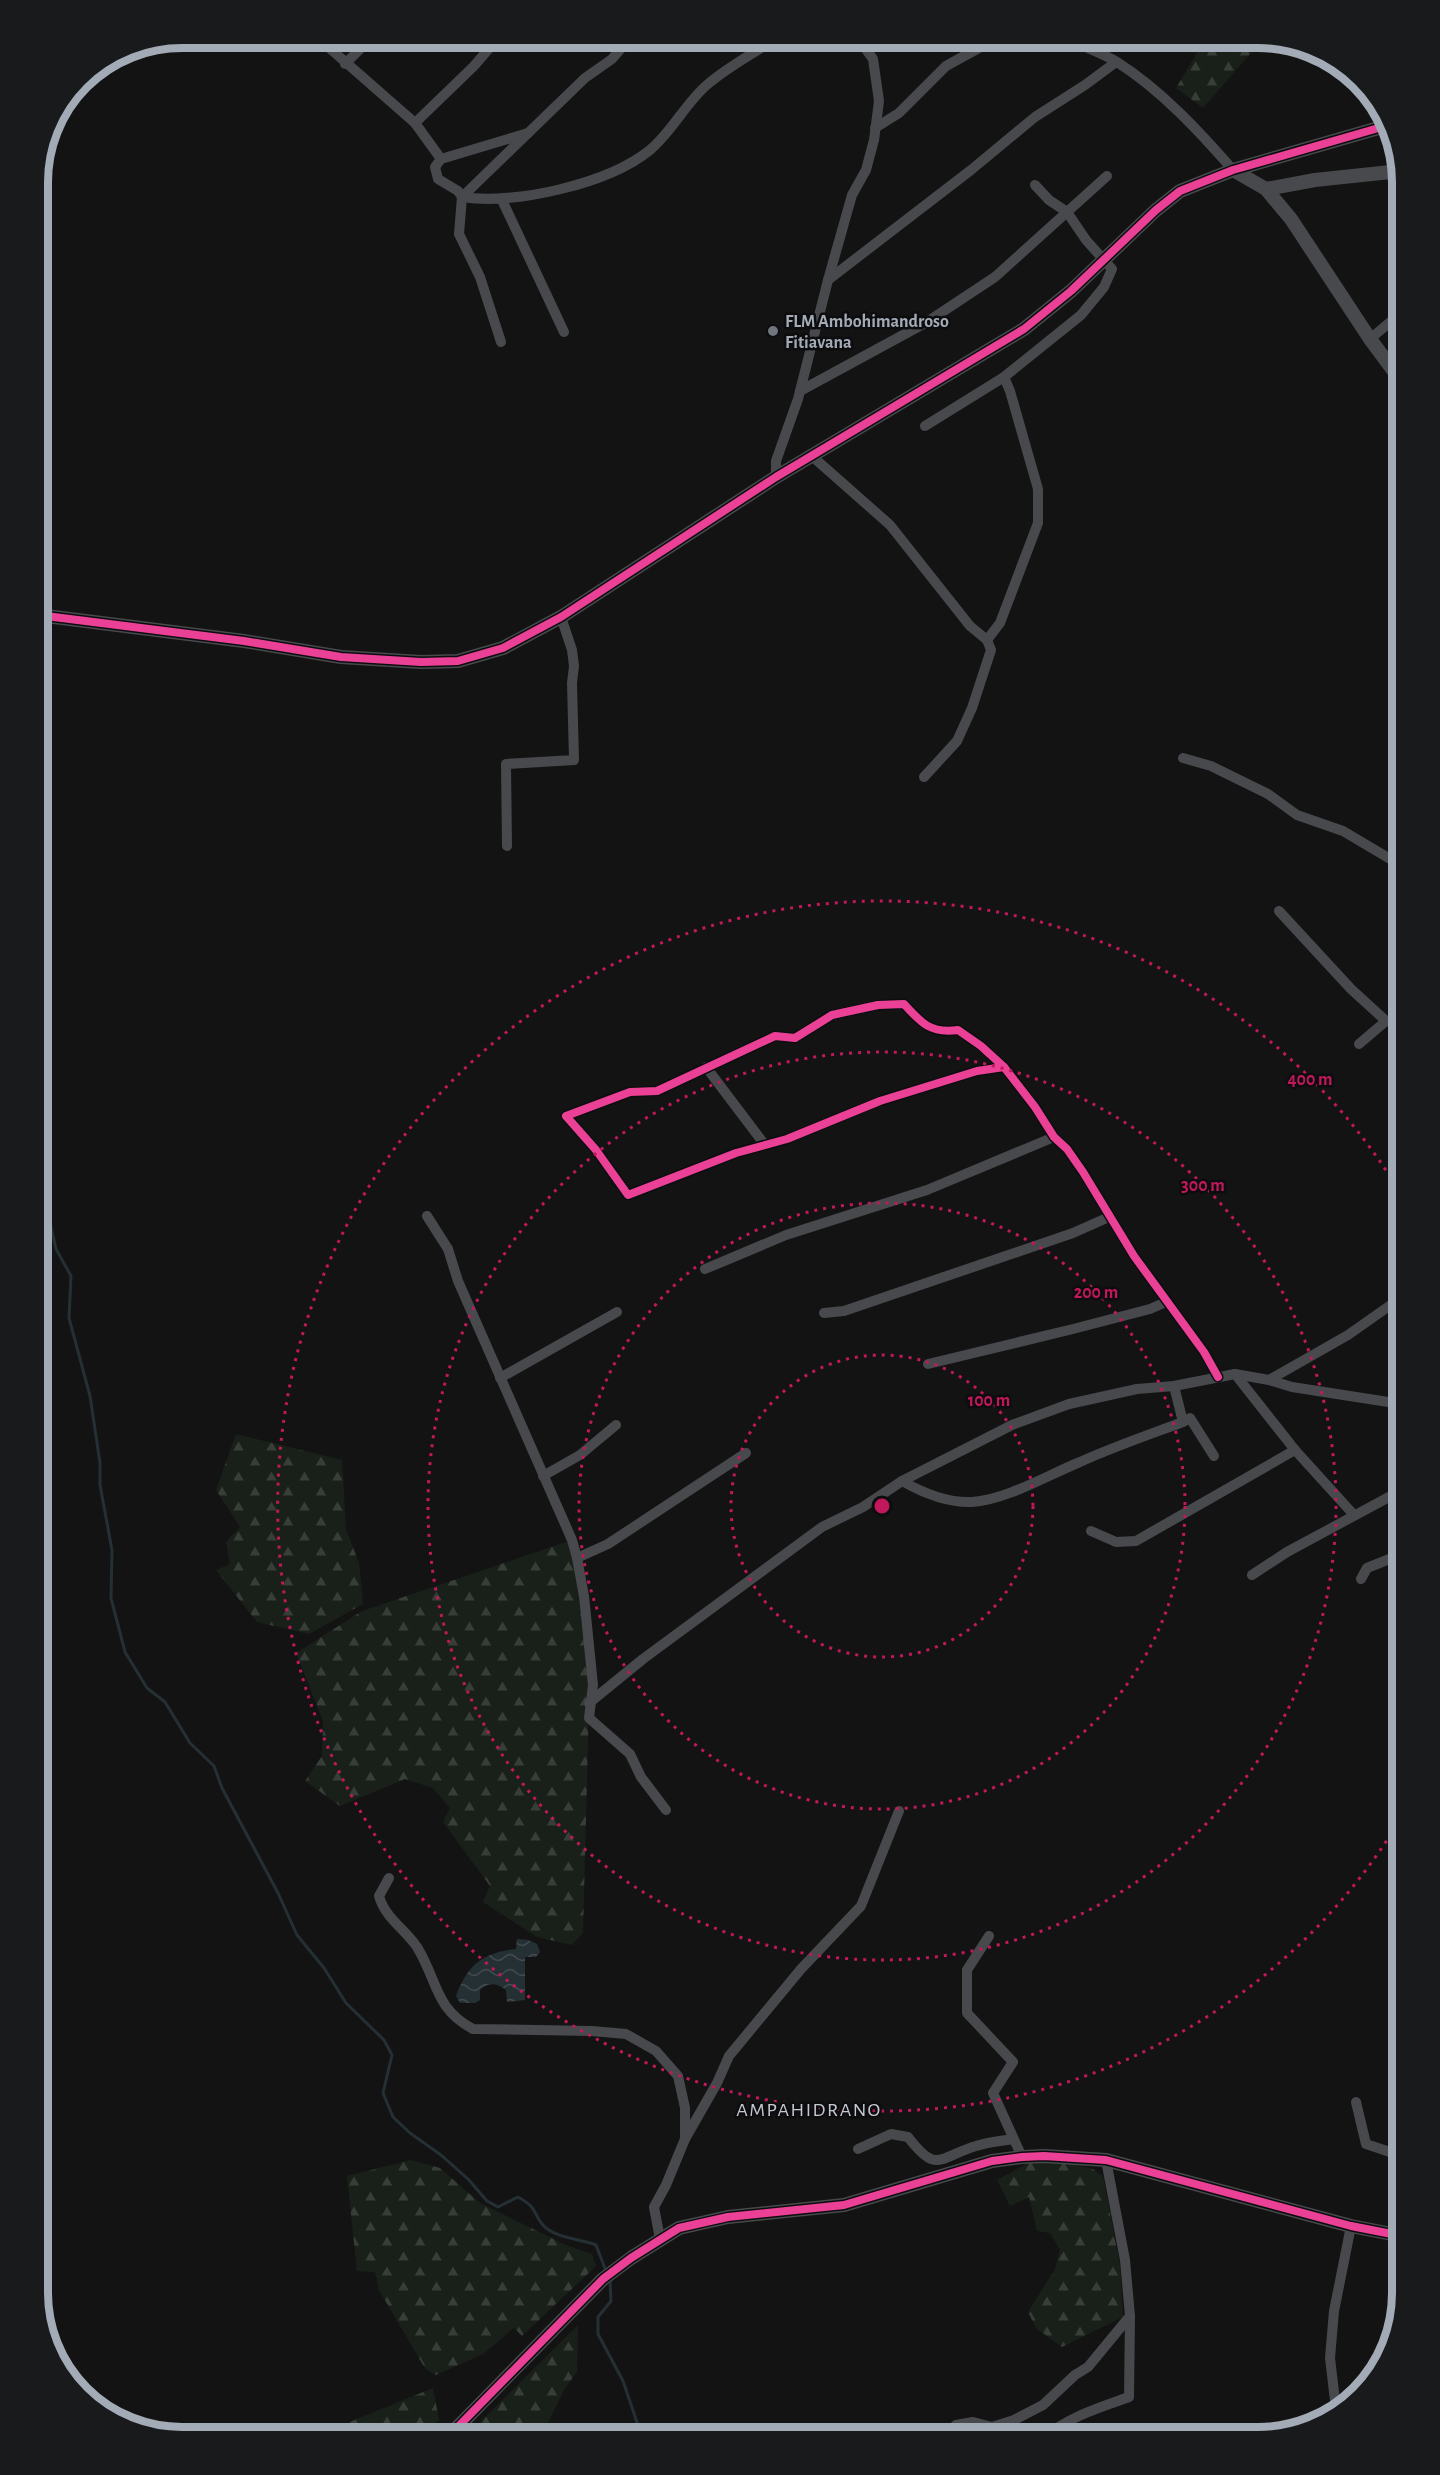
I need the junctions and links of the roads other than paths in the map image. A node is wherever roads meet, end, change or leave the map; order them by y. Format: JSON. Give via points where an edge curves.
{"nodes":[{"id":1,"x":328,"y":48,"type":"edge"},
{"id":2,"x":361,"y":48,"type":"edge"},
{"id":3,"x":489,"y":48,"type":"edge"},
{"id":4,"x":621,"y":48,"type":"edge"},
{"id":5,"x":762,"y":48,"type":"edge"},
{"id":6,"x":866,"y":48,"type":"edge"},
{"id":7,"x":979,"y":48,"type":"edge"},
{"id":8,"x":1087,"y":48,"type":"edge"},
{"id":9,"x":1116,"y":62,"type":"junction"},
{"id":10,"x":345,"y":64,"type":"junction"},
{"id":11,"x":415,"y":123,"type":"junction"},
{"id":12,"x":875,"y":128,"type":"junction"},
{"id":13,"x":1380,"y":128,"type":"edge"},
{"id":14,"x":528,"y":133,"type":"junction"},
{"id":15,"x":441,"y":159,"type":"junction"},
{"id":16,"x":1233,"y":170,"type":"junction"},
{"id":17,"x":1391,"y":172,"type":"edge"},
{"id":18,"x":1107,"y":176,"type":"dead end"},
{"id":19,"x":1035,"y":184,"type":"dead end"},
{"id":20,"x":1266,"y":189,"type":"junction"},
{"id":21,"x":462,"y":197,"type":"junction"},
{"id":22,"x":502,"y":200,"type":"junction"},
{"id":23,"x":1067,"y":212,"type":"junction"},
{"id":24,"x":1104,"y":260,"type":"junction"},
{"id":25,"x":828,"y":280,"type":"junction"},
{"id":26,"x":1392,"y":320,"type":"edge"},
{"id":27,"x":564,"y":332,"type":"dead end"},
{"id":28,"x":1370,"y":339,"type":"junction"},
{"id":29,"x":501,"y":342,"type":"dead end"},
{"id":30,"x":1392,"y":368,"type":"edge"},
{"id":31,"x":1004,"y":377,"type":"junction"},
{"id":32,"x":800,"y":391,"type":"junction"},
{"id":33,"x":925,"y":426,"type":"dead end"},
{"id":34,"x":813,"y":457,"type":"junction"},
{"id":35,"x":776,"y":477,"type":"junction"},
{"id":36,"x":48,"y":616,"type":"edge"},
{"id":37,"x":561,"y":617,"type":"junction"},
{"id":38,"x":987,"y":640,"type":"junction"},
{"id":39,"x":1182,"y":758,"type":"dead end"},
{"id":40,"x":924,"y":777,"type":"dead end"},
{"id":41,"x":507,"y":846,"type":"dead end"},
{"id":42,"x":1392,"y":860,"type":"edge"},
{"id":43,"x":1279,"y":911,"type":"dead end"},
{"id":44,"x":1392,"y":1021,"type":"edge"},
{"id":45,"x":1386,"y":1022,"type":"junction"},
{"id":46,"x":1359,"y":1044,"type":"dead end"},
{"id":47,"x":706,"y":1067,"type":"junction"},
{"id":48,"x":1004,"y":1067,"type":"junction"},
{"id":49,"x":1054,"y":1137,"type":"junction"},
{"id":50,"x":765,"y":1145,"type":"junction"},
{"id":51,"x":427,"y":1216,"type":"dead end"},
{"id":52,"x":1109,"y":1217,"type":"junction"},
{"id":53,"x":705,"y":1269,"type":"dead end"},
{"id":54,"x":1166,"y":1302,"type":"junction"},
{"id":55,"x":1392,"y":1304,"type":"edge"},
{"id":56,"x":617,"y":1312,"type":"dead end"},
{"id":57,"x":824,"y":1313,"type":"dead end"},
{"id":58,"x":928,"y":1364,"type":"dead end"},
{"id":59,"x":1235,"y":1374,"type":"junction"},
{"id":60,"x":1218,"y":1377,"type":"junction"},
{"id":61,"x":500,"y":1378,"type":"junction"},
{"id":62,"x":1269,"y":1380,"type":"junction"},
{"id":63,"x":1174,"y":1386,"type":"junction"},
{"id":64,"x":1392,"y":1406,"type":"edge"},
{"id":65,"x":1183,"y":1422,"type":"junction"},
{"id":66,"x":616,"y":1425,"type":"dead end"},
{"id":67,"x":1295,"y":1450,"type":"junction"},
{"id":68,"x":746,"y":1453,"type":"dead end"},
{"id":69,"x":1214,"y":1456,"type":"dead end"},
{"id":70,"x":543,"y":1476,"type":"junction"},
{"id":71,"x":902,"y":1481,"type":"junction"},
{"id":72,"x":1392,"y":1495,"type":"edge"},
{"id":73,"x":1354,"y":1515,"type":"junction"},
{"id":74,"x":1091,"y":1531,"type":"dead end"},
{"id":75,"x":577,"y":1558,"type":"junction"},
{"id":76,"x":1392,"y":1558,"type":"edge"},
{"id":77,"x":1252,"y":1575,"type":"dead end"},
{"id":78,"x":1361,"y":1579,"type":"dead end"},
{"id":79,"x":589,"y":1703,"type":"junction"},
{"id":80,"x":666,"y":1809,"type":"dead end"},
{"id":81,"x":900,"y":1811,"type":"dead end"},
{"id":82,"x":389,"y":1878,"type":"dead end"},
{"id":83,"x":989,"y":1936,"type":"dead end"},
{"id":84,"x":1356,"y":2102,"type":"dead end"},
{"id":85,"x":685,"y":2139,"type":"junction"},
{"id":86,"x":1013,"y":2139,"type":"junction"},
{"id":87,"x":858,"y":2149,"type":"dead end"},
{"id":88,"x":1392,"y":2153,"type":"edge"},
{"id":89,"x":1022,"y":2157,"type":"junction"},
{"id":90,"x":1106,"y":2160,"type":"junction"},
{"id":91,"x":1351,"y":2226,"type":"junction"},
{"id":92,"x":1392,"y":2234,"type":"edge"},
{"id":93,"x":660,"y":2239,"type":"junction"},
{"id":94,"x":1130,"y":2316,"type":"junction"},
{"id":95,"x":1335,"y":2402,"type":"edge"},
{"id":96,"x":456,"y":2427,"type":"edge"},
{"id":97,"x":954,"y":2427,"type":"edge"},
{"id":98,"x":992,"y":2427,"type":"edge"},
{"id":99,"x":992,"y":2427,"type":"edge"},
{"id":100,"x":1059,"y":2427,"type":"edge"}],
"edges":[{"from":1,"to":10,"type":"street"},
{"from":2,"to":10,"type":"street"},
{"from":3,"to":11,"type":"street"},
{"from":4,"to":14,"type":"street"},
{"from":5,"to":22,"type":"street","via":[[707,85],[650,150],[615,170],[571,187]]},
{"from":6,"to":12,"type":"street","via":[[873,58],[879,101]]},
{"from":7,"to":12,"type":"street","via":[[946,66],[898,113]]},
{"from":8,"to":9,"type":"street"},
{"from":9,"to":16,"type":"street","via":[[1185,117]]},
{"from":9,"to":25,"type":"street","via":[[1035,117]]},
{"from":10,"to":11,"type":"street"},
{"from":11,"to":15,"type":"street"},
{"from":12,"to":25,"type":"street","via":[[866,170],[852,195]]},
{"from":13,"to":16,"type":"street"},
{"from":14,"to":15,"type":"street"},
{"from":14,"to":21,"type":"street"},
{"from":15,"to":21,"type":"street","via":[[435,167],[438,179]]},
{"from":16,"to":20,"type":"street"},
{"from":16,"to":24,"type":"street","via":[[1180,190]]},
{"from":17,"to":20,"type":"street"},
{"from":18,"to":23,"type":"street"},
{"from":19,"to":23,"type":"street"},
{"from":20,"to":28,"type":"street","via":[[1291,219]]},
{"from":21,"to":22,"type":"street"},
{"from":21,"to":29,"type":"street","via":[[459,234],[483,286]]},
{"from":22,"to":27,"type":"street"},
{"from":23,"to":24,"type":"street"},
{"from":23,"to":32,"type":"street","via":[[995,277],[917,327]]},
{"from":24,"to":31,"type":"street","via":[[1112,269],[1104,287],[1081,315]]},
{"from":24,"to":34,"type":"street","via":[[1024,329]]},
{"from":25,"to":32,"type":"street"},
{"from":26,"to":28,"type":"street"},
{"from":28,"to":30,"type":"street"},
{"from":31,"to":33,"type":"street"},
{"from":31,"to":38,"type":"street","via":[[1038,489],[1038,523],[1000,624]]},
{"from":32,"to":35,"type":"street","via":[[776,461]]},
{"from":34,"to":35,"type":"street"},
{"from":34,"to":38,"type":"street","via":[[890,525],[970,626]]},
{"from":35,"to":37,"type":"street"},
{"from":36,"to":37,"type":"street","via":[[341,657],[421,662],[458,661],[503,648]]},
{"from":37,"to":41,"type":"street","via":[[574,666],[573,760],[506,764]]},
{"from":38,"to":40,"type":"street","via":[[992,650],[957,741]]},
{"from":39,"to":42,"type":"street","via":[[1210,766],[1268,794],[1297,815],[1343,831]]},
{"from":43,"to":45,"type":"street"},
{"from":44,"to":45,"type":"street"},
{"from":45,"to":46,"type":"street"},
{"from":47,"to":48,"type":"street","via":[[775,1036],[795,1038],[832,1015],[904,1004],[918,1020],[940,1033],[958,1030]]},
{"from":47,"to":50,"type":"street"},
{"from":47,"to":50,"type":"street","via":[[657,1091],[630,1092],[566,1116],[628,1195]]},
{"from":48,"to":49,"type":"street"},
{"from":48,"to":50,"type":"street","via":[[977,1071],[880,1101]]},
{"from":49,"to":52,"type":"street","via":[[1083,1172]]},
{"from":49,"to":53,"type":"street","via":[[927,1190],[786,1235]]},
{"from":51,"to":61,"type":"street","via":[[448,1249]]},
{"from":52,"to":54,"type":"street"},
{"from":52,"to":57,"type":"street","via":[[1073,1233],[844,1311]]},
{"from":54,"to":58,"type":"street"},
{"from":54,"to":60,"type":"street"},
{"from":55,"to":62,"type":"street","via":[[1348,1335]]},
{"from":56,"to":61,"type":"street"},
{"from":59,"to":60,"type":"street"},
{"from":59,"to":62,"type":"street"},
{"from":59,"to":67,"type":"street"},
{"from":60,"to":63,"type":"street"},
{"from":61,"to":70,"type":"street"},
{"from":62,"to":64,"type":"street"},
{"from":63,"to":65,"type":"street"},
{"from":63,"to":71,"type":"street","via":[[1137,1389],[1069,1404],[1012,1425]]},
{"from":65,"to":69,"type":"street","via":[[1190,1418]]},
{"from":65,"to":71,"type":"street","via":[[1002,1495],[973,1502],[947,1500]]},
{"from":66,"to":70,"type":"street","via":[[580,1455]]},
{"from":67,"to":73,"type":"street"},
{"from":67,"to":74,"type":"street","via":[[1136,1541],[1116,1542]]},
{"from":68,"to":75,"type":"street","via":[[625,1533]]},
{"from":70,"to":75,"type":"street"},
{"from":71,"to":79,"type":"street","via":[[863,1507],[822,1527]]},
{"from":72,"to":73,"type":"street"},
{"from":73,"to":77,"type":"street"},
{"from":75,"to":79,"type":"street","via":[[593,1685]]},
{"from":76,"to":78,"type":"street","via":[[1367,1568]]},
{"from":79,"to":80,"type":"street","via":[[589,1718],[630,1754],[640,1777]]},
{"from":81,"to":85,"type":"street","via":[[861,1906],[801,1969],[729,2056]]},
{"from":82,"to":85,"type":"street","via":[[379,1896],[382,1909],[417,1947],[442,2001],[457,2021],[473,2030],[626,2034],[656,2050],[678,2076],[685,2108]]},
{"from":83,"to":86,"type":"street","via":[[967,1970],[967,2013],[1013,2062],[993,2093]]},
{"from":84,"to":88,"type":"street","via":[[1366,2144]]},
{"from":85,"to":93,"type":"street","via":[[654,2207]]},
{"from":86,"to":87,"type":"street","via":[[975,2146],[936,2161],[922,2156],[908,2137],[891,2134]]},
{"from":86,"to":89,"type":"street"},
{"from":89,"to":90,"type":"street"},
{"from":89,"to":93,"type":"street","via":[[992,2161],[844,2205],[708,2220],[679,2228]]},
{"from":90,"to":91,"type":"street"},
{"from":90,"to":94,"type":"street","via":[[1125,2260]]},
{"from":91,"to":92,"type":"street"},
{"from":91,"to":95,"type":"street","via":[[1334,2311],[1330,2358]]},
{"from":93,"to":96,"type":"street","via":[[609,2275]]},
{"from":94,"to":98,"type":"street","via":[[1089,2367],[1043,2405]]},
{"from":94,"to":100,"type":"street","via":[[1129,2397]]},
{"from":97,"to":99,"type":"street","via":[[973,2421]]}]}
